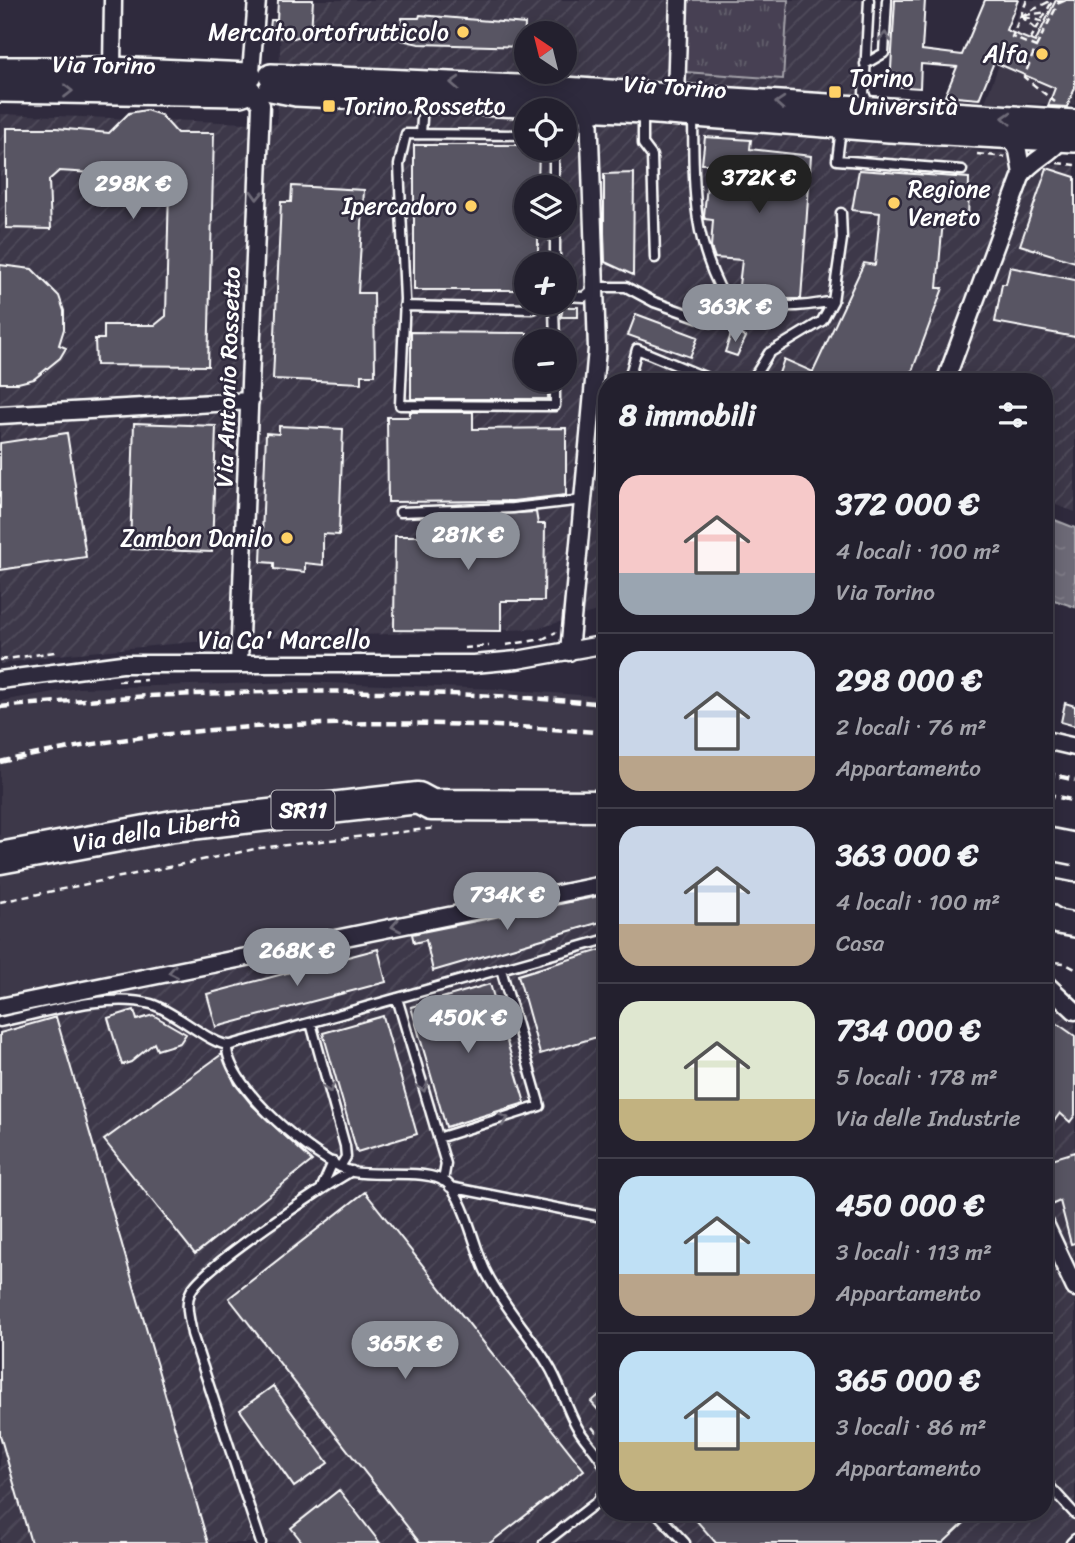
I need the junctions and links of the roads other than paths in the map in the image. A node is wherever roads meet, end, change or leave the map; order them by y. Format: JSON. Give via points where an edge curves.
{"nodes":[{"id":1,"x":113,"y":0,"type":"edge"},
{"id":2,"x":257,"y":0,"type":"edge"},
{"id":3,"x":680,"y":0,"type":"edge"},
{"id":4,"x":869,"y":0,"type":"edge"},
{"id":5,"x":887,"y":0,"type":"edge"},
{"id":6,"x":865,"y":64,"type":"junction"},
{"id":7,"x":0,"y":69,"type":"edge"},
{"id":8,"x":112,"y":69,"type":"junction"},
{"id":9,"x":258,"y":79,"type":"junction"},
{"id":10,"x":0,"y":90,"type":"edge"},
{"id":11,"x":676,"y":96,"type":"junction"},
{"id":12,"x":423,"y":100,"type":"junction"},
{"id":13,"x":514,"y":107,"type":"edge"},
{"id":14,"x":577,"y":108,"type":"edge"},
{"id":15,"x":589,"y":108,"type":"junction"},
{"id":16,"x":643,"y":110,"type":"junction"},
{"id":17,"x":692,"y":114,"type":"junction"},
{"id":18,"x":870,"y":119,"type":"junction"},
{"id":19,"x":841,"y":126,"type":"junction"},
{"id":20,"x":1070,"y":126,"type":"edge"},
{"id":21,"x":421,"y":134,"type":"junction"},
{"id":22,"x":514,"y":135,"type":"edge"},
{"id":23,"x":1008,"y":144,"type":"junction"},
{"id":24,"x":962,"y":170,"type":"dead end"},
{"id":25,"x":1022,"y":174,"type":"junction"},
{"id":26,"x":841,"y":213,"type":"dead end"},
{"id":27,"x":655,"y":258,"type":"dead end"},
{"id":28,"x":595,"y":287,"type":"junction"},
{"id":29,"x":577,"y":297,"type":"edge"},
{"id":30,"x":725,"y":298,"type":"junction"},
{"id":31,"x":833,"y":301,"type":"junction"},
{"id":32,"x":404,"y":306,"type":"junction"},
{"id":33,"x":514,"y":309,"type":"edge"},
{"id":34,"x":630,"y":373,"type":"edge"},
{"id":35,"x":695,"y":373,"type":"edge"},
{"id":36,"x":757,"y":373,"type":"edge"},
{"id":37,"x":948,"y":373,"type":"edge"},
{"id":38,"x":555,"y":392,"type":"edge"},
{"id":39,"x":250,"y":401,"type":"junction"},
{"id":40,"x":0,"y":415,"type":"edge"},
{"id":41,"x":583,"y":500,"type":"junction"},
{"id":42,"x":400,"y":512,"type":"dead end"},
{"id":43,"x":598,"y":646,"type":"edge"},
{"id":44,"x":569,"y":652,"type":"junction"},
{"id":45,"x":239,"y":662,"type":"junction"},
{"id":46,"x":0,"y":680,"type":"edge"},
{"id":47,"x":1053,"y":742,"type":"edge"},
{"id":48,"x":1075,"y":747,"type":"edge"},
{"id":49,"x":598,"y":788,"type":"edge"},
{"id":50,"x":418,"y":798,"type":"junction"},
{"id":51,"x":598,"y":806,"type":"edge"},
{"id":52,"x":0,"y":841,"type":"edge"},
{"id":53,"x":0,"y":858,"type":"edge"},
{"id":54,"x":0,"y":869,"type":"edge"},
{"id":55,"x":598,"y":886,"type":"edge"},
{"id":56,"x":598,"y":942,"type":"edge"},
{"id":57,"x":501,"y":969,"type":"junction"},
{"id":58,"x":1053,"y":990,"type":"edge"},
{"id":59,"x":397,"y":998,"type":"junction"},
{"id":60,"x":0,"y":1007,"type":"edge"},
{"id":61,"x":1075,"y":1011,"type":"edge"},
{"id":62,"x":0,"y":1022,"type":"edge"},
{"id":63,"x":311,"y":1023,"type":"junction"},
{"id":64,"x":227,"y":1046,"type":"junction"},
{"id":65,"x":438,"y":1138,"type":"junction"},
{"id":66,"x":337,"y":1165,"type":"junction"},
{"id":67,"x":352,"y":1171,"type":"junction"},
{"id":68,"x":447,"y":1184,"type":"junction"},
{"id":69,"x":322,"y":1187,"type":"junction"},
{"id":70,"x":598,"y":1216,"type":"edge"},
{"id":71,"x":1053,"y":1241,"type":"edge"},
{"id":72,"x":1075,"y":1288,"type":"edge"},
{"id":73,"x":598,"y":1456,"type":"edge"},
{"id":74,"x":1053,"y":1490,"type":"edge"},
{"id":75,"x":598,"y":1500,"type":"edge"},
{"id":76,"x":1075,"y":1514,"type":"edge"},
{"id":77,"x":664,"y":1521,"type":"edge"},
{"id":78,"x":1075,"y":1539,"type":"edge"},
{"id":79,"x":261,"y":1543,"type":"edge"},
{"id":80,"x":544,"y":1543,"type":"edge"},
{"id":81,"x":685,"y":1543,"type":"edge"},
{"id":82,"x":1071,"y":1543,"type":"edge"}],
"edges":[{"from":1,"to":8,"type":"street","name":"Via Torino"},
{"from":2,"to":9,"type":"street"},
{"from":3,"to":11,"type":"street","name":"Via Torino"},
{"from":4,"to":6,"type":"lane"},
{"from":6,"to":5,"type":"lane","one_way":true,"via":[[884,53]]},
{"from":6,"to":18,"type":"lane","via":[[864,93]]},
{"from":7,"to":8,"type":"street","name":"Via Torino"},
{"from":8,"to":9,"type":"street","name":"Via Torino"},
{"from":10,"to":9,"type":"street","name":"Via Torino","one_way":true,"via":[[240,94]]},
{"from":11,"to":9,"type":"street","name":"Via Torino","one_way":true},
{"from":9,"to":12,"type":"street","name":"Via Torino","via":[[296,94]]},
{"from":9,"to":39,"type":"street","name":"Via Antonio Rossetto","one_way":true,"via":[[261,105]]},
{"from":18,"to":11,"type":"street","name":"Via Torino","one_way":true},
{"from":12,"to":13,"type":"street","name":"Via Torino"},
{"from":12,"to":21,"type":"lane"},
{"from":14,"to":15,"type":"street","name":"Via Torino"},
{"from":15,"to":16,"type":"street","name":"Via Torino"},
{"from":15,"to":28,"type":"street"},
{"from":16,"to":17,"type":"street","name":"Via Torino"},
{"from":16,"to":27,"type":"lane","via":[[643,144],[652,156]]},
{"from":17,"to":19,"type":"street","name":"Via Torino"},
{"from":17,"to":30,"type":"lane","via":[[697,227],[708,268]]},
{"from":18,"to":19,"type":"street","name":"Via Torino"},
{"from":20,"to":18,"type":"street","name":"Via Torino","one_way":true},
{"from":18,"to":23,"type":"street","name":"Via Torino"},
{"from":19,"to":24,"type":"lane","via":[[837,160]]},
{"from":20,"to":23,"type":"street","name":"Via Torino"},
{"from":20,"to":25,"type":"street","via":[[1052,152],[1034,160]]},
{"from":21,"to":22,"type":"lane"},
{"from":21,"to":32,"type":"lane","via":[[406,134],[399,165]]},
{"from":23,"to":25,"type":"street","via":[[1018,151]]},
{"from":25,"to":37,"type":"street"},
{"from":26,"to":31,"type":"lane"},
{"from":28,"to":29,"type":"lane","via":[[584,297]]},
{"from":28,"to":30,"type":"lane","via":[[626,287],[711,322]]},
{"from":28,"to":41,"type":"street","via":[[597,349]]},
{"from":30,"to":31,"type":"lane","via":[[762,307],[805,307]]},
{"from":31,"to":36,"type":"lane","via":[[822,321],[769,353]]},
{"from":32,"to":33,"type":"lane"},
{"from":32,"to":38,"type":"lane","via":[[400,405],[555,406]]},
{"from":34,"to":35,"type":"lane","via":[[637,349]]},
{"from":39,"to":40,"type":"street"},
{"from":39,"to":45,"type":"street","name":"Via Antonio Rossetto"},
{"from":41,"to":42,"type":"lane"},
{"from":41,"to":44,"type":"street"},
{"from":43,"to":44,"type":"street","name":"Via Ca' Marcello"},
{"from":44,"to":45,"type":"street","name":"Via Ca' Marcello","via":[[474,664]]},
{"from":45,"to":46,"type":"street","name":"Via Ca' Marcello","via":[[122,664]]},
{"from":47,"to":48,"type":"street"},
{"from":49,"to":52,"type":"highway","name":"Via della Libertà","number":"SR11","via":[[401,789],[262,796]]},
{"from":50,"to":51,"type":"highway","name":"Via della Libertà","number":"SR11","via":[[432,805]]},
{"from":50,"to":53,"type":"highway","name":"Via della Libertà","number":"SR11","via":[[221,819]]},
{"from":50,"to":54,"type":"street","via":[[219,825]]},
{"from":55,"to":60,"type":"street","one_way":true},
{"from":56,"to":57,"type":"lane"},
{"from":57,"to":59,"type":"lane"},
{"from":65,"to":57,"type":"lane","one_way":true,"via":[[540,1106]]},
{"from":58,"to":61,"type":"street"},
{"from":59,"to":63,"type":"lane"},
{"from":59,"to":65,"type":"lane","one_way":true},
{"from":62,"to":64,"type":"lane","via":[[130,1001],[163,1009]]},
{"from":63,"to":64,"type":"lane"},
{"from":63,"to":66,"type":"lane","one_way":true,"via":[[345,1146],[346,1157]]},
{"from":64,"to":66,"type":"lane","via":[[227,1058],[251,1095],[295,1136]]},
{"from":65,"to":68,"type":"lane"},
{"from":66,"to":67,"type":"lane"},
{"from":66,"to":69,"type":"lane"},
{"from":67,"to":68,"type":"lane","via":[[428,1177]]},
{"from":67,"to":69,"type":"lane"},
{"from":68,"to":70,"type":"lane"},
{"from":68,"to":73,"type":"lane","via":[[487,1274],[547,1363],[575,1424]]},
{"from":69,"to":79,"type":"lane","via":[[205,1276],[193,1287],[188,1301],[192,1334]]},
{"from":71,"to":72,"type":"street"},
{"from":74,"to":76,"type":"lane"},
{"from":75,"to":80,"type":"lane"},
{"from":77,"to":81,"type":"lane"},
{"from":78,"to":82,"type":"lane"}]}
